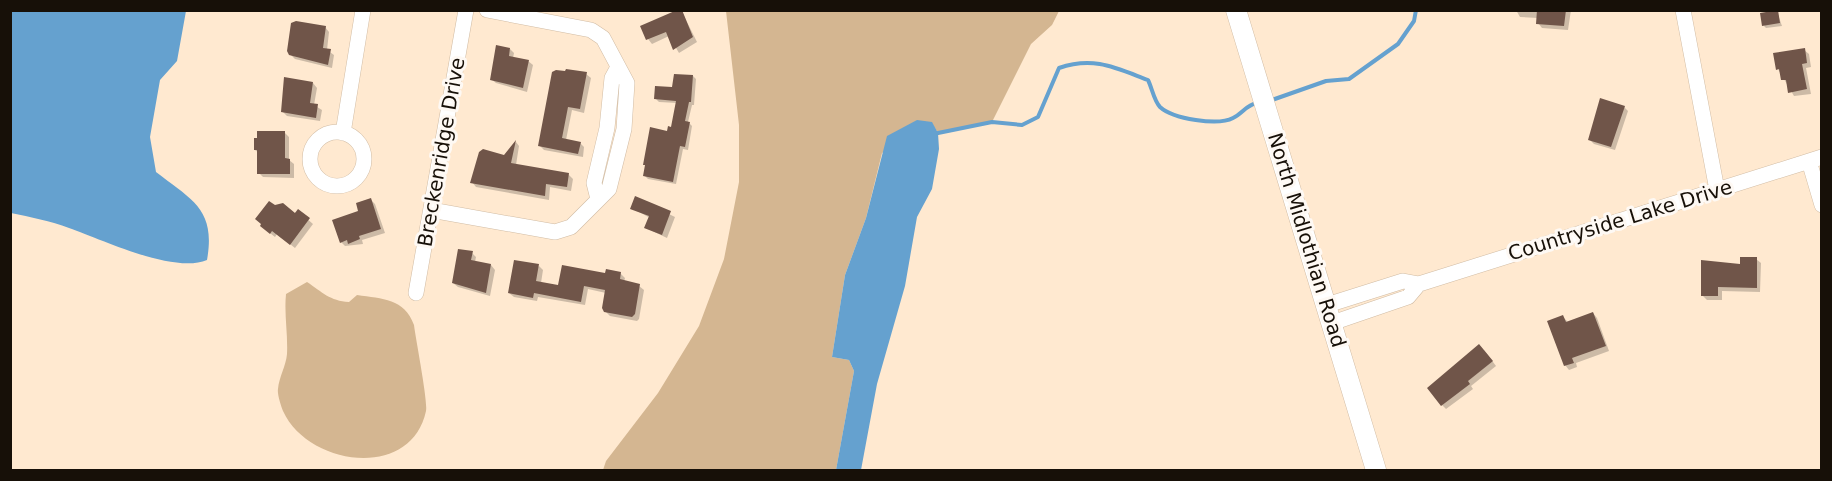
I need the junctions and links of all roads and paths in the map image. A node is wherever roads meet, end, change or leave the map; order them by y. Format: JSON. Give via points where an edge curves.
{"nodes":[{"id":1,"x":363,"y":10,"type":"edge"},
{"id":2,"x":466,"y":10,"type":"edge"},
{"id":3,"x":487,"y":10,"type":"edge"},
{"id":4,"x":1236,"y":10,"type":"edge"},
{"id":5,"x":1683,"y":10,"type":"edge"},
{"id":6,"x":343,"y":133,"type":"dead end"},
{"id":7,"x":1815,"y":159,"type":"edge"},
{"id":8,"x":1717,"y":190,"type":"junction"},
{"id":9,"x":1821,"y":205,"type":"edge"},
{"id":10,"x":431,"y":210,"type":"junction"},
{"id":11,"x":416,"y":293,"type":"dead end"},
{"id":12,"x":1329,"y":314,"type":"junction"},
{"id":13,"x":1376,"y":471,"type":"edge"}],
"edges":[{"from":1,"to":6,"type":"street"},
{"from":2,"to":10,"type":"street","name":"Breckenridge Drive"},
{"from":3,"to":10,"type":"street","via":[[591,30],[603,38],[627,82],[628,94],[613,181],[571,226],[555,232]]},
{"from":4,"to":12,"type":"main road","name":"North Midlothian Road"},
{"from":5,"to":8,"type":"street"},
{"from":7,"to":8,"type":"street","name":"Countryside Lake Drive"},
{"from":7,"to":9,"type":"street"},
{"from":8,"to":12,"type":"street","name":"Countryside Lake Drive","via":[[1419,284],[1403,281]]},
{"from":10,"to":11,"type":"street","name":"Breckenridge Drive"},
{"from":12,"to":13,"type":"main road","name":"North Midlothian Road"}]}
